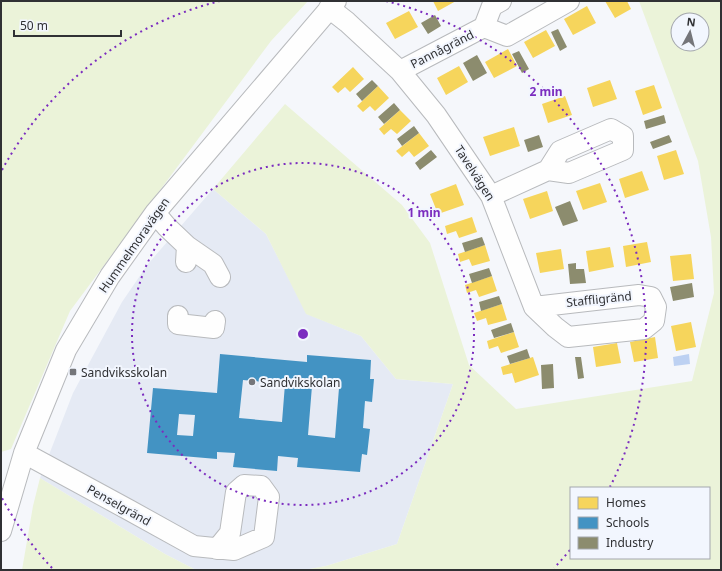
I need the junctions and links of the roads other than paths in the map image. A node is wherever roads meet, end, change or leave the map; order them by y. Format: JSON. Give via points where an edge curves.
{"nodes":[{"id":1,"x":501,"y":1,"type":"edge"},
{"id":2,"x":570,"y":1,"type":"edge"},
{"id":3,"x":333,"y":5,"type":"edge"},
{"id":4,"x":484,"y":27,"type":"junction"},
{"id":5,"x":400,"y":71,"type":"junction"},
{"id":6,"x":548,"y":170,"type":"dead end"},
{"id":7,"x":491,"y":196,"type":"junction"},
{"id":8,"x":155,"y":213,"type":"junction"},
{"id":9,"x":220,"y":277,"type":"dead end"},
{"id":10,"x":534,"y":306,"type":"junction"},
{"id":11,"x":178,"y":316,"type":"dead end"},
{"id":12,"x":215,"y":321,"type":"dead end"},
{"id":13,"x":644,"y":329,"type":"joint"},
{"id":14,"x":24,"y":452,"type":"junction"},
{"id":15,"x":1,"y":531,"type":"edge"},
{"id":16,"x":217,"y":549,"type":"dead end"}],
"edges":[{"from":1,"to":4,"type":"street","name":"Pannågränd","via":[[492,6]]},
{"from":2,"to":4,"type":"street","name":"Pannågränd","via":[[507,36]]},
{"from":3,"to":5,"type":"street","name":"Tavelvägen","via":[[347,22]]},
{"from":3,"to":8,"type":"street","name":"Hummelmoravägen"},
{"from":4,"to":5,"type":"street","name":"Pannågränd"},
{"from":5,"to":7,"type":"street","name":"Tavelvägen","via":[[436,115]]},
{"from":6,"to":7,"type":"street"},
{"from":7,"to":10,"type":"street","name":"Tavelvägen"},
{"from":8,"to":9,"type":"street","via":[[186,254],[213,264]]},
{"from":8,"to":14,"type":"street","name":"Hummelmoravägen","via":[[110,276],[66,350]]},
{"from":10,"to":13,"type":"street","name":"Tavelvägen","via":[[568,338]]},
{"from":10,"to":13,"type":"street","name":"Staffligränd","via":[[639,294],[651,297],[656,307],[654,321]]},
{"from":11,"to":12,"type":"street","via":[[178,324],[214,328]]},
{"from":14,"to":15,"type":"street","name":"Hummelmoravägen"},
{"from":14,"to":16,"type":"street","name":"Penselgränd","via":[[194,546]]}]}
